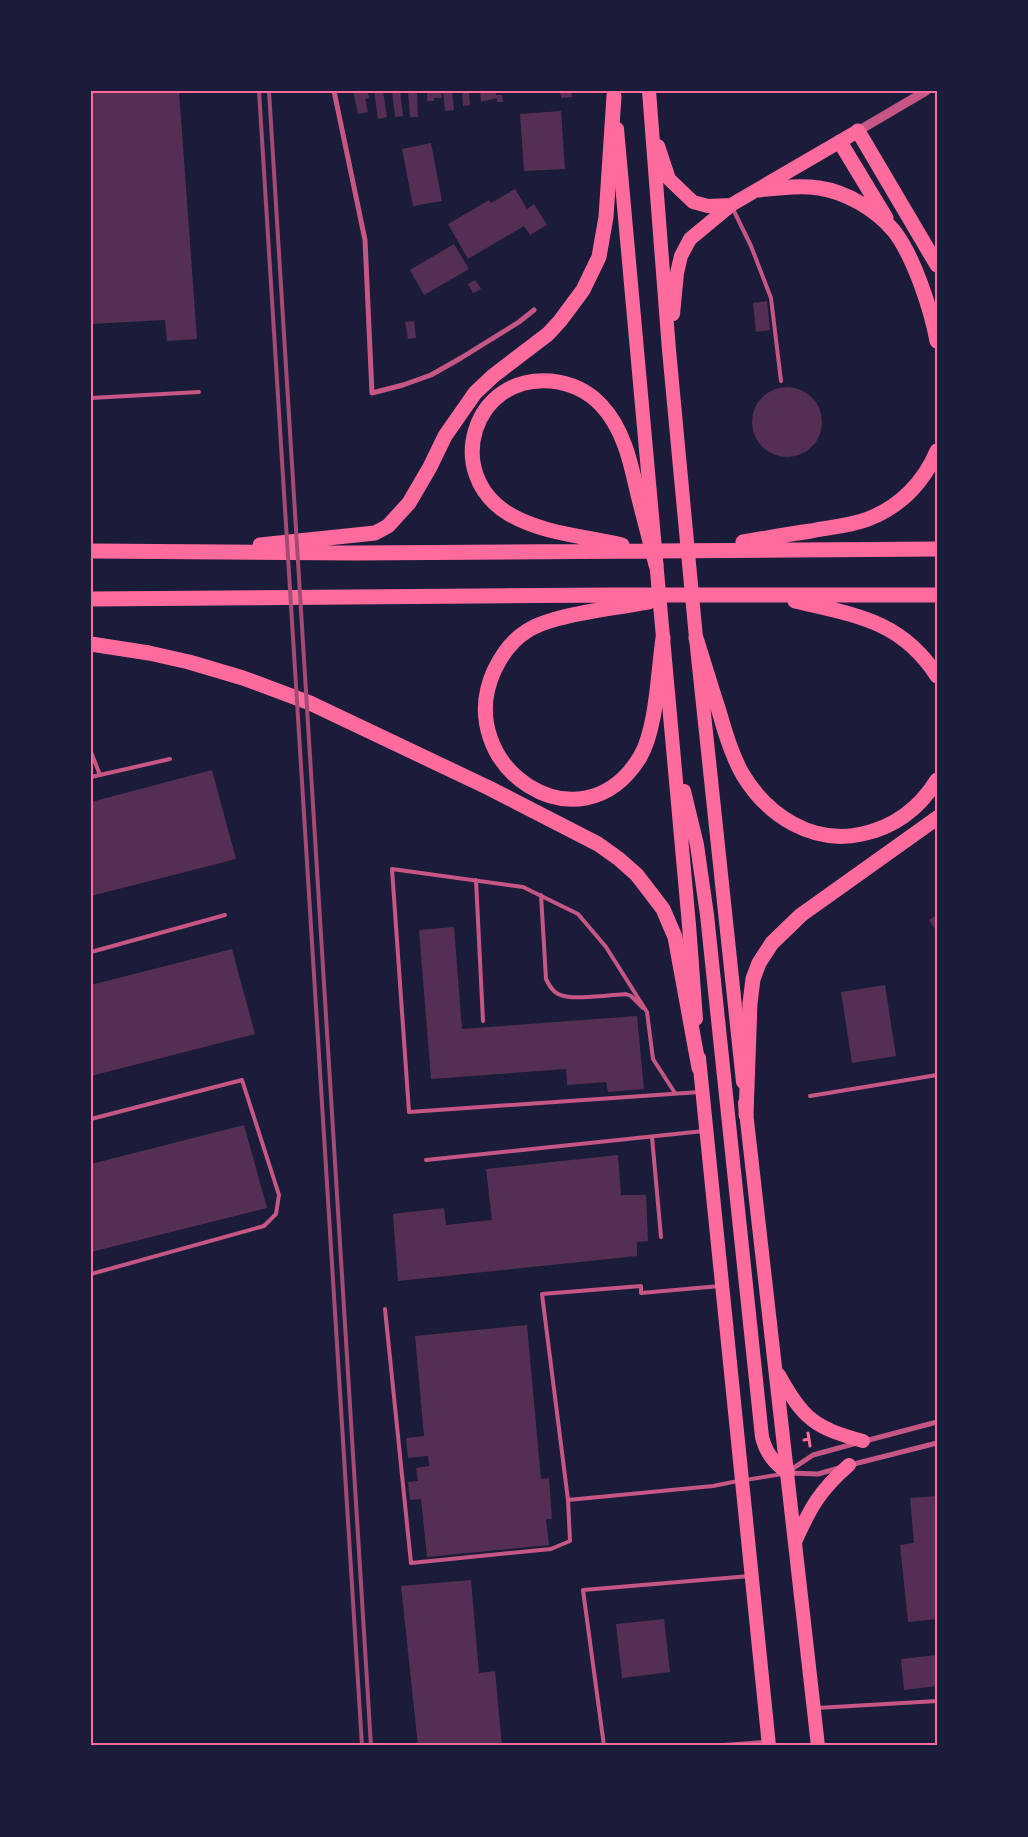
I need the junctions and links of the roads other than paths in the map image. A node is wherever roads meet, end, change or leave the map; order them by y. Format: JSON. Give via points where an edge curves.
{"nodes":[{"id":1,"x":334,"y":91,"type":"edge"},
{"id":2,"x":649,"y":91,"type":"edge"},
{"id":3,"x":926,"y":91,"type":"edge"},
{"id":4,"x":613,"y":93,"type":"edge"},
{"id":5,"x":651,"y":127,"type":"junction"},
{"id":6,"x":858,"y":131,"type":"junction"},
{"id":7,"x":840,"y":142,"type":"junction"},
{"id":8,"x":759,"y":190,"type":"junction"},
{"id":9,"x":732,"y":206,"type":"junction"},
{"id":10,"x":894,"y":231,"type":"junction"},
{"id":11,"x":937,"y":265,"type":"edge"},
{"id":12,"x":534,"y":310,"type":"dead end"},
{"id":13,"x":937,"y":341,"type":"edge"},
{"id":14,"x":669,"y":350,"type":"junction"},
{"id":15,"x":782,"y":381,"type":"dead end"},
{"id":16,"x":199,"y":392,"type":"dead end"},
{"id":17,"x":91,"y":398,"type":"edge"},
{"id":18,"x":937,"y":451,"type":"edge"},
{"id":19,"x":605,"y":546,"type":"junction"},
{"id":20,"x":736,"y":547,"type":"junction"},
{"id":21,"x":937,"y":549,"type":"edge"},
{"id":22,"x":233,"y":550,"type":"junction"},
{"id":23,"x":91,"y":551,"type":"edge"},
{"id":24,"x":656,"y":565,"type":"junction"},
{"id":25,"x":769,"y":595,"type":"junction"},
{"id":26,"x":937,"y":595,"type":"edge"},
{"id":27,"x":91,"y":599,"type":"edge"},
{"id":28,"x":609,"y":603,"type":"junction"},
{"id":29,"x":663,"y":638,"type":"junction"},
{"id":30,"x":696,"y":638,"type":"junction"},
{"id":31,"x":91,"y":644,"type":"edge"},
{"id":32,"x":937,"y":676,"type":"edge"},
{"id":33,"x":673,"y":747,"type":"junction"},
{"id":34,"x":91,"y":752,"type":"edge"},
{"id":35,"x":170,"y":759,"type":"dead end"},
{"id":36,"x":100,"y":775,"type":"junction"},
{"id":37,"x":91,"y":778,"type":"edge"},
{"id":38,"x":937,"y":780,"type":"edge"},
{"id":39,"x":937,"y":818,"type":"edge"},
{"id":40,"x":476,"y":880,"type":"junction"},
{"id":41,"x":541,"y":894,"type":"junction"},
{"id":42,"x":225,"y":915,"type":"dead end"},
{"id":43,"x":91,"y":952,"type":"edge"},
{"id":44,"x":647,"y":1012,"type":"junction"},
{"id":45,"x":483,"y":1021,"type":"dead end"},
{"id":46,"x":699,"y":1068,"type":"junction"},
{"id":47,"x":937,"y":1075,"type":"edge"},
{"id":48,"x":702,"y":1092,"type":"junction"},
{"id":49,"x":675,"y":1093,"type":"junction"},
{"id":50,"x":810,"y":1096,"type":"dead end"},
{"id":51,"x":746,"y":1115,"type":"junction"},
{"id":52,"x":91,"y":1119,"type":"edge"},
{"id":53,"x":706,"y":1130,"type":"junction"},
{"id":54,"x":652,"y":1137,"type":"junction"},
{"id":55,"x":426,"y":1160,"type":"dead end"},
{"id":56,"x":662,"y":1236,"type":"dead end"},
{"id":57,"x":91,"y":1274,"type":"edge"},
{"id":58,"x":722,"y":1286,"type":"junction"},
{"id":59,"x":385,"y":1309,"type":"dead end"},
{"id":60,"x":775,"y":1369,"type":"junction"},
{"id":61,"x":937,"y":1422,"type":"edge"},
{"id":62,"x":863,"y":1442,"type":"junction"},
{"id":63,"x":937,"y":1443,"type":"edge"},
{"id":64,"x":850,"y":1465,"type":"junction"},
{"id":65,"x":788,"y":1473,"type":"junction"},
{"id":66,"x":742,"y":1480,"type":"junction"},
{"id":67,"x":568,"y":1500,"type":"junction"},
{"id":68,"x":795,"y":1543,"type":"junction"},
{"id":69,"x":752,"y":1576,"type":"junction"},
{"id":70,"x":937,"y":1702,"type":"edge"},
{"id":71,"x":815,"y":1708,"type":"junction"},
{"id":72,"x":769,"y":1744,"type":"edge"},
{"id":73,"x":604,"y":1746,"type":"edge"},
{"id":74,"x":710,"y":1746,"type":"edge"},
{"id":75,"x":818,"y":1746,"type":"edge"}],
"edges":[{"from":1,"to":12,"type":"street","via":[[366,240],[372,393],[431,376]]},
{"from":2,"to":5,"type":"highway"},
{"from":3,"to":6,"type":"street"},
{"from":4,"to":22,"type":"highway","via":[[606,217],[599,257],[583,290],[548,334],[475,393],[445,436],[413,496],[397,518],[375,533]]},
{"from":4,"to":24,"type":"highway"},
{"from":5,"to":9,"type":"highway","via":[[669,179],[693,202]]},
{"from":5,"to":14,"type":"highway"},
{"from":6,"to":7,"type":"highway"},
{"from":6,"to":11,"type":"highway"},
{"from":7,"to":8,"type":"highway"},
{"from":7,"to":10,"type":"highway"},
{"from":8,"to":9,"type":"highway"},
{"from":8,"to":10,"type":"highway","via":[[795,187],[839,193],[870,210]]},
{"from":9,"to":14,"type":"highway","via":[[690,239],[681,256]]},
{"from":9,"to":15,"type":"lane","via":[[752,246],[771,298]]},
{"from":10,"to":13,"type":"highway","via":[[922,290]]},
{"from":14,"to":30,"type":"highway"},
{"from":16,"to":17,"type":"lane"},
{"from":18,"to":20,"type":"highway","via":[[918,484],[889,509],[846,525]]},
{"from":19,"to":20,"type":"highway","via":[[643,551]]},
{"from":19,"to":22,"type":"highway","via":[[355,553]]},
{"from":19,"to":24,"type":"highway","via":[[509,514],[482,487],[472,462],[475,430],[502,392],[520,383],[539,380],[562,382],[581,389],[602,405],[625,444]]},
{"from":20,"to":21,"type":"highway"},
{"from":22,"to":23,"type":"highway"},
{"from":24,"to":29,"type":"highway"},
{"from":25,"to":26,"type":"highway"},
{"from":25,"to":28,"type":"highway","via":[[682,596]]},
{"from":25,"to":32,"type":"highway","via":[[872,620],[907,641]]},
{"from":27,"to":28,"type":"highway","via":[[358,597]]},
{"from":28,"to":29,"type":"highway","via":[[528,630],[511,644],[498,664],[488,685],[486,714],[490,740],[504,765],[522,782],[542,794],[579,800],[613,787],[627,773],[648,738]]},
{"from":29,"to":33,"type":"highway"},
{"from":30,"to":38,"type":"highway","via":[[726,735],[743,775],[772,810],[788,822],[819,834],[870,832],[912,811]]},
{"from":30,"to":51,"type":"highway"},
{"from":31,"to":46,"type":"highway","via":[[188,662],[310,703],[598,844],[637,876],[663,909],[675,937]]},
{"from":33,"to":46,"type":"highway"},
{"from":33,"to":65,"type":"highway","via":[[697,845],[706,906],[762,1436],[771,1458]]},
{"from":34,"to":36,"type":"lane"},
{"from":35,"to":36,"type":"lane"},
{"from":36,"to":37,"type":"lane"},
{"from":39,"to":51,"type":"highway","via":[[801,915],[772,943],[759,963],[750,1004]]},
{"from":40,"to":41,"type":"lane","via":[[524,887]]},
{"from":40,"to":45,"type":"lane"},
{"from":40,"to":49,"type":"lane","via":[[392,869],[408,1112]]},
{"from":41,"to":44,"type":"lane","via":[[578,914],[606,948]]},
{"from":41,"to":44,"type":"lane","via":[[546,979],[556,994],[566,997],[626,994]]},
{"from":42,"to":43,"type":"lane"},
{"from":44,"to":49,"type":"lane","via":[[653,1059]]},
{"from":46,"to":48,"type":"highway"},
{"from":47,"to":50,"type":"lane"},
{"from":48,"to":49,"type":"lane"},
{"from":48,"to":53,"type":"highway"},
{"from":51,"to":60,"type":"highway"},
{"from":52,"to":57,"type":"lane","via":[[242,1080],[279,1195],[276,1214],[264,1226]]},
{"from":53,"to":54,"type":"lane"},
{"from":53,"to":58,"type":"highway"},
{"from":54,"to":55,"type":"lane"},
{"from":54,"to":56,"type":"lane"},
{"from":58,"to":66,"type":"highway"},
{"from":58,"to":67,"type":"lane","via":[[641,1293],[640,1286],[542,1294]]},
{"from":59,"to":67,"type":"lane","via":[[411,1563],[551,1549],[570,1542]]},
{"from":60,"to":62,"type":"highway","via":[[799,1408],[814,1422],[833,1433]]},
{"from":60,"to":65,"type":"highway"},
{"from":61,"to":62,"type":"street"},
{"from":62,"to":65,"type":"street","via":[[813,1455]]},
{"from":63,"to":64,"type":"street"},
{"from":64,"to":65,"type":"street","via":[[818,1474]]},
{"from":64,"to":68,"type":"highway","via":[[818,1496]]},
{"from":65,"to":66,"type":"lane"},
{"from":65,"to":68,"type":"highway"},
{"from":66,"to":67,"type":"lane","via":[[713,1486]]},
{"from":66,"to":69,"type":"highway"},
{"from":68,"to":71,"type":"highway"},
{"from":69,"to":72,"type":"highway"},
{"from":69,"to":73,"type":"lane","via":[[583,1590]]},
{"from":70,"to":71,"type":"lane"},
{"from":71,"to":75,"type":"highway"},
{"from":72,"to":74,"type":"lane"}]}
